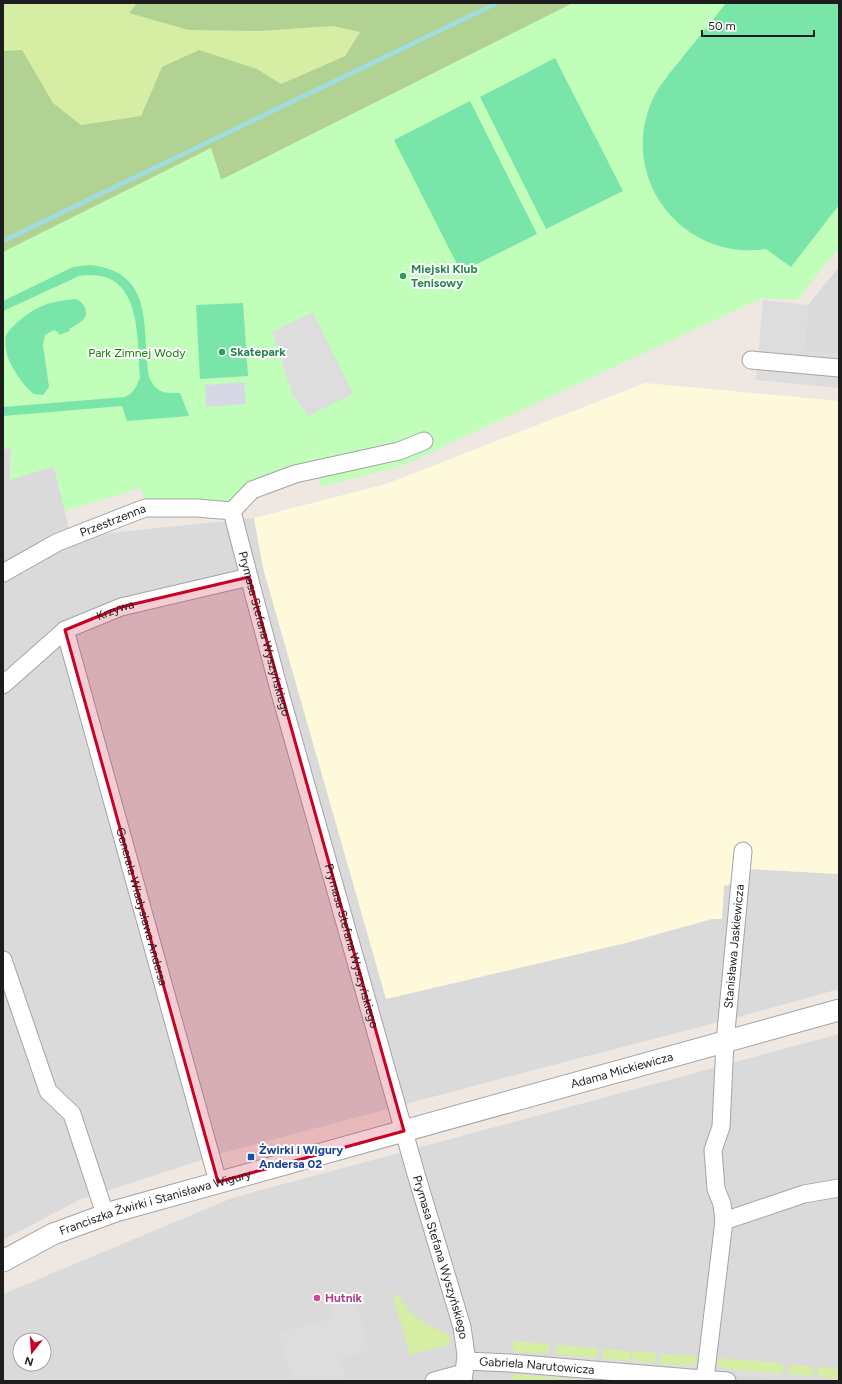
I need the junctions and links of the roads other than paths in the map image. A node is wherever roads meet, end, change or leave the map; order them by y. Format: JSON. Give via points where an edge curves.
{"nodes":[{"id":1,"x":751,"y":360,"type":"dead end"},
{"id":2,"x":839,"y":368,"type":"edge"},
{"id":3,"x":424,"y":441,"type":"dead end"},
{"id":4,"x":232,"y":511,"type":"junction"},
{"id":5,"x":3,"y":573,"type":"edge"},
{"id":6,"x":248,"y":577,"type":"junction"},
{"id":7,"x":65,"y":630,"type":"junction"},
{"id":8,"x":3,"y":685,"type":"edge"},
{"id":9,"x":743,"y":851,"type":"dead end"},
{"id":10,"x":3,"y":960,"type":"edge"},
{"id":11,"x":839,"y":1010,"type":"edge"},
{"id":12,"x":725,"y":1042,"type":"junction"},
{"id":13,"x":404,"y":1131,"type":"junction"},
{"id":14,"x":218,"y":1182,"type":"junction"},
{"id":15,"x":839,"y":1188,"type":"edge"},
{"id":16,"x":105,"y":1214,"type":"junction"},
{"id":17,"x":724,"y":1221,"type":"junction"},
{"id":18,"x":3,"y":1261,"type":"edge"},
{"id":19,"x":464,"y":1372,"type":"edge"},
{"id":20,"x":705,"y":1379,"type":"junction"},
{"id":21,"x":434,"y":1381,"type":"edge"},
{"id":22,"x":727,"y":1381,"type":"edge"}],
"edges":[{"from":1,"to":2,"type":"street"},
{"from":3,"to":4,"type":"street","via":[[399,451],[295,474],[252,490]]},
{"from":4,"to":5,"type":"street","name":"Przestrzenna","via":[[145,508],[58,542]]},
{"from":4,"to":6,"type":"street","name":"Prymasa Stefana Wyszyńskiego"},
{"from":6,"to":7,"type":"street","name":"Krzywa","via":[[121,607]]},
{"from":6,"to":13,"type":"street","name":"Prymasa Stefana Wyszyńskiego"},
{"from":7,"to":8,"type":"street","name":"Krzywa"},
{"from":7,"to":14,"type":"street","name":"Generała Władysława Andersa"},
{"from":9,"to":12,"type":"street","name":"Stanisława Jaskiewicza"},
{"from":10,"to":16,"type":"street","via":[[48,1091],[72,1114]]},
{"from":11,"to":12,"type":"street","name":"Adama Mickiewicza"},
{"from":12,"to":13,"type":"street","name":"Adama Mickiewicza"},
{"from":12,"to":17,"type":"street","name":"Stanisława Jaskiewicza","via":[[721,1127],[713,1150],[716,1189],[722,1204]]},
{"from":13,"to":14,"type":"street","name":"Franciszka Żwirki i Stanisława Wigury"},
{"from":13,"to":19,"type":"street","name":"Prymasa Stefana Wyszyńskiego","via":[[462,1327]]},
{"from":14,"to":16,"type":"street","name":"Franciszka Żwirki i Stanisława Wigury"},
{"from":15,"to":17,"type":"street","via":[[804,1194]]},
{"from":16,"to":18,"type":"street","name":"Franciszka Żwirki i Stanisława Wigury","via":[[53,1234]]},
{"from":17,"to":20,"type":"street","name":"Stanisława Jaskiewicza"},
{"from":19,"to":20,"type":"street","name":"Gabriela Narutowicza","via":[[510,1363]]},
{"from":19,"to":21,"type":"street","name":"Gabriela Narutowicza"},
{"from":20,"to":22,"type":"street","name":"Gabriela Narutowicza"}]}
